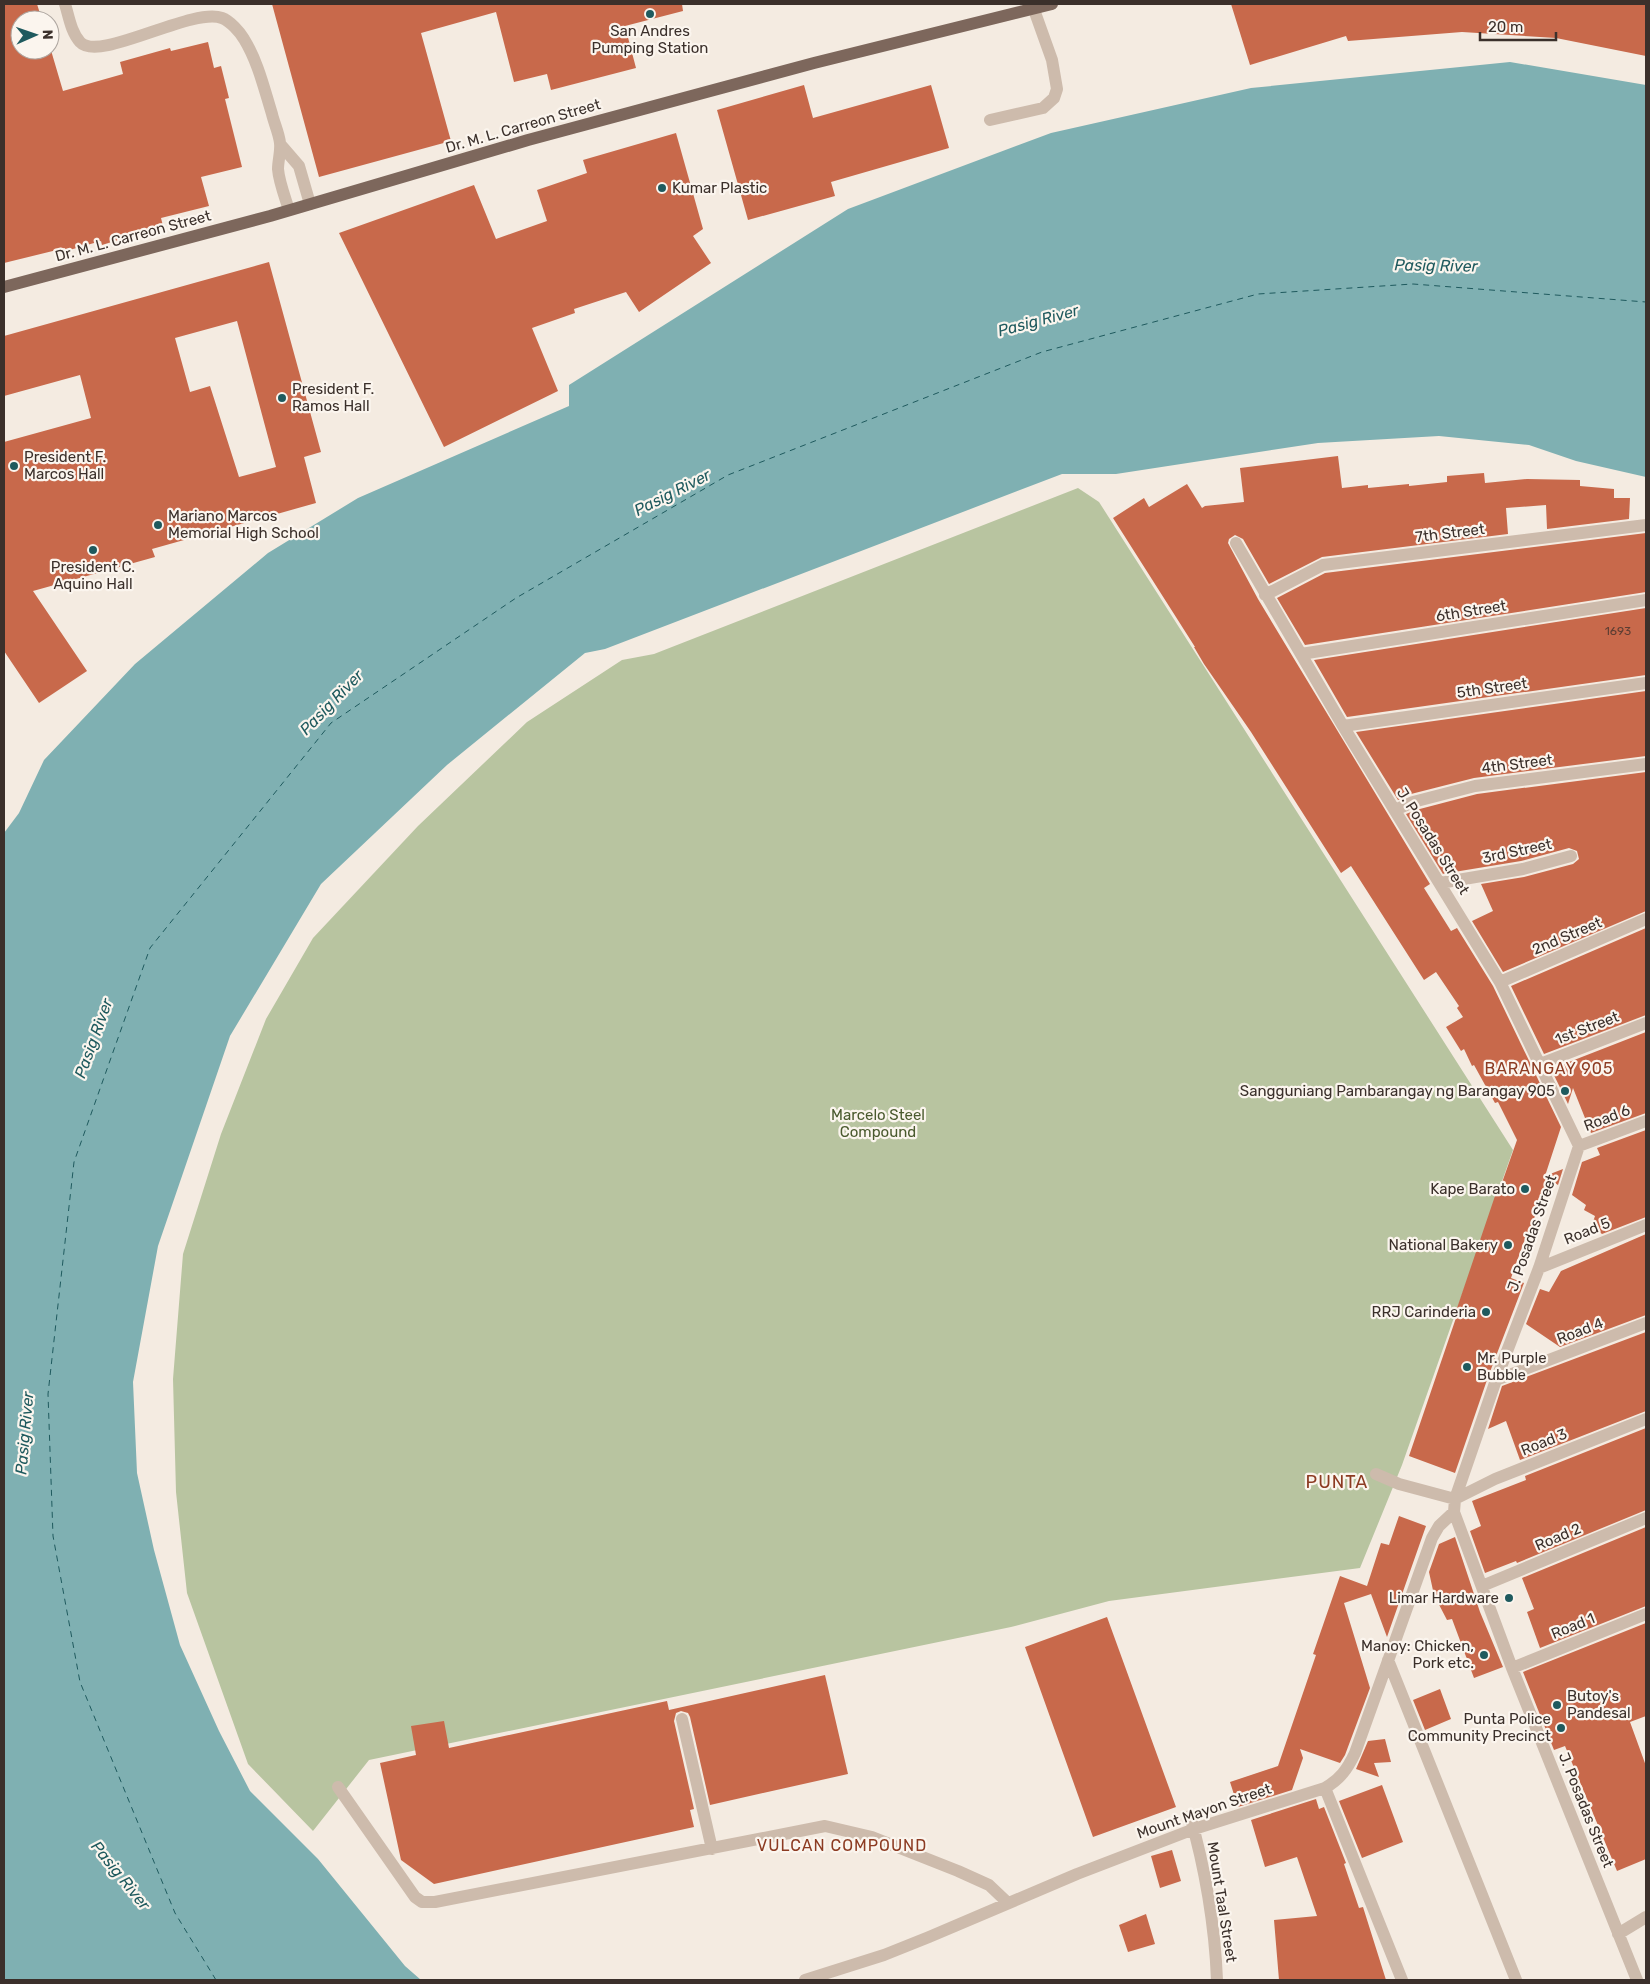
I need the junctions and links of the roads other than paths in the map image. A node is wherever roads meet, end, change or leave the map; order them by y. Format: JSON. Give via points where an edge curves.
{"nodes":[{"id":1,"x":65,"y":4,"type":"edge"},
{"id":2,"x":1052,"y":4,"type":"edge"},
{"id":3,"x":1032,"y":7,"type":"edge"},
{"id":4,"x":990,"y":120,"type":"dead end"},
{"id":5,"x":280,"y":144,"type":"junction"},
{"id":6,"x":310,"y":204,"type":"junction"},
{"id":7,"x":289,"y":210,"type":"junction"},
{"id":8,"x":4,"y":287,"type":"edge"},
{"id":9,"x":1646,"y":525,"type":"edge"},
{"id":10,"x":1236,"y":543,"type":"dead end"},
{"id":11,"x":1265,"y":595,"type":"junction"},
{"id":12,"x":1646,"y":600,"type":"edge"},
{"id":13,"x":1301,"y":654,"type":"junction"},
{"id":14,"x":1646,"y":683,"type":"edge"},
{"id":15,"x":1343,"y":726,"type":"junction"},
{"id":16,"x":1646,"y":764,"type":"edge"},
{"id":17,"x":1395,"y":810,"type":"junction"},
{"id":18,"x":1571,"y":856,"type":"dead end"},
{"id":19,"x":1440,"y":883,"type":"junction"},
{"id":20,"x":1646,"y":919,"type":"edge"},
{"id":21,"x":1500,"y":982,"type":"junction"},
{"id":22,"x":1646,"y":1023,"type":"edge"},
{"id":23,"x":1540,"y":1064,"type":"junction"},
{"id":24,"x":1646,"y":1121,"type":"edge"},
{"id":25,"x":1579,"y":1146,"type":"junction"},
{"id":26,"x":1646,"y":1225,"type":"edge"},
{"id":27,"x":1539,"y":1268,"type":"junction"},
{"id":28,"x":1646,"y":1323,"type":"edge"},
{"id":29,"x":1496,"y":1380,"type":"junction"},
{"id":30,"x":1646,"y":1419,"type":"edge"},
{"id":31,"x":1376,"y":1474,"type":"dead end"},
{"id":32,"x":1455,"y":1506,"type":"junction"},
{"id":33,"x":1646,"y":1518,"type":"edge"},
{"id":34,"x":1482,"y":1586,"type":"junction"},
{"id":35,"x":1646,"y":1614,"type":"edge"},
{"id":36,"x":1388,"y":1660,"type":"junction"},
{"id":37,"x":1512,"y":1668,"type":"junction"},
{"id":38,"x":682,"y":1719,"type":"dead end"},
{"id":39,"x":338,"y":1787,"type":"dead end"},
{"id":40,"x":1325,"y":1788,"type":"junction"},
{"id":41,"x":1190,"y":1816,"type":"dead end"},
{"id":42,"x":1194,"y":1828,"type":"junction"},
{"id":43,"x":712,"y":1849,"type":"junction"},
{"id":44,"x":1008,"y":1903,"type":"junction"},
{"id":45,"x":1646,"y":1917,"type":"edge"},
{"id":46,"x":1618,"y":1934,"type":"junction"},
{"id":47,"x":805,"y":1980,"type":"edge"},
{"id":48,"x":1217,"y":1980,"type":"edge"},
{"id":49,"x":1402,"y":1980,"type":"edge"},
{"id":50,"x":1516,"y":1980,"type":"edge"},
{"id":51,"x":1637,"y":1980,"type":"edge"}],
"edges":[{"from":1,"to":5,"type":"street","via":[[72,30],[81,44],[89,48],[181,22],[213,16],[223,18],[244,38],[259,70]]},
{"from":2,"to":3,"type":"main road","name":"Dr. M. L. Carreon Street"},
{"from":3,"to":4,"type":"street","via":[[1052,60],[1057,90],[1054,98],[1043,108]]},
{"from":3,"to":6,"type":"main road","name":"Dr. M. L. Carreon Street","via":[[575,127]]},
{"from":5,"to":6,"type":"street","via":[[299,166]]},
{"from":5,"to":7,"type":"street","via":[[278,171]]},
{"from":6,"to":7,"type":"main road","name":"Dr. M. L. Carreon Street"},
{"from":7,"to":8,"type":"main road","name":"Dr. M. L. Carreon Street"},
{"from":9,"to":11,"type":"street","name":"7th Street","via":[[1323,564]]},
{"from":10,"to":11,"type":"street","name":"J. Posadas Street"},
{"from":11,"to":13,"type":"street","name":"J. Posadas Street"},
{"from":12,"to":13,"type":"street","name":"6th Street"},
{"from":13,"to":15,"type":"street","name":"J. Posadas Street"},
{"from":14,"to":15,"type":"street","name":"5th Street"},
{"from":15,"to":17,"type":"street","name":"J. Posadas Street"},
{"from":16,"to":17,"type":"street","name":"4th Street","via":[[1475,786]]},
{"from":17,"to":19,"type":"street","name":"J. Posadas Street"},
{"from":18,"to":19,"type":"street","name":"3rd Street","via":[[1522,869]]},
{"from":19,"to":21,"type":"street","name":"J. Posadas Street"},
{"from":20,"to":21,"type":"street","name":"2nd Street"},
{"from":21,"to":23,"type":"street","name":"J. Posadas Street"},
{"from":22,"to":23,"type":"street","name":"1st Street"},
{"from":23,"to":25,"type":"street","name":"J. Posadas Street"},
{"from":24,"to":25,"type":"street","name":"Road 6"},
{"from":25,"to":27,"type":"street","name":"J. Posadas Street"},
{"from":26,"to":27,"type":"street","name":"Road 5"},
{"from":27,"to":29,"type":"street","name":"J. Posadas Street"},
{"from":28,"to":29,"type":"street","name":"Road 4"},
{"from":29,"to":32,"type":"street","name":"J. Posadas Street"},
{"from":30,"to":32,"type":"street","name":"Road 3","via":[[1495,1480]]},
{"from":31,"to":32,"type":"street"},
{"from":32,"to":34,"type":"street","name":"J. Posadas Street"},
{"from":32,"to":36,"type":"street","name":"Mount Mayon Street","via":[[1432,1538]]},
{"from":33,"to":34,"type":"street","name":"Road 2"},
{"from":34,"to":37,"type":"street","name":"J. Posadas Street"},
{"from":35,"to":37,"type":"street","name":"Road 1"},
{"from":36,"to":40,"type":"street","name":"Mount Mayon Street","via":[[1347,1769]]},
{"from":36,"to":50,"type":"street"},
{"from":37,"to":46,"type":"street","name":"J. Posadas Street"},
{"from":38,"to":43,"type":"street"},
{"from":39,"to":43,"type":"street","via":[[415,1897],[422,1902]]},
{"from":40,"to":42,"type":"street","name":"Mount Mayon Street"},
{"from":40,"to":49,"type":"street"},
{"from":41,"to":42,"type":"street","name":"Mount Taal Street"},
{"from":42,"to":44,"type":"street","name":"Mount Mayon Street"},
{"from":42,"to":48,"type":"street","name":"Mount Taal Street","via":[[1212,1930]]},
{"from":43,"to":44,"type":"street","via":[[825,1826],[872,1837],[943,1865],[988,1885]]},
{"from":44,"to":47,"type":"street","name":"Mount Mayon Street","via":[[902,1948]]},
{"from":45,"to":46,"type":"street"},
{"from":46,"to":51,"type":"street","name":"J. Posadas Street"}]}
